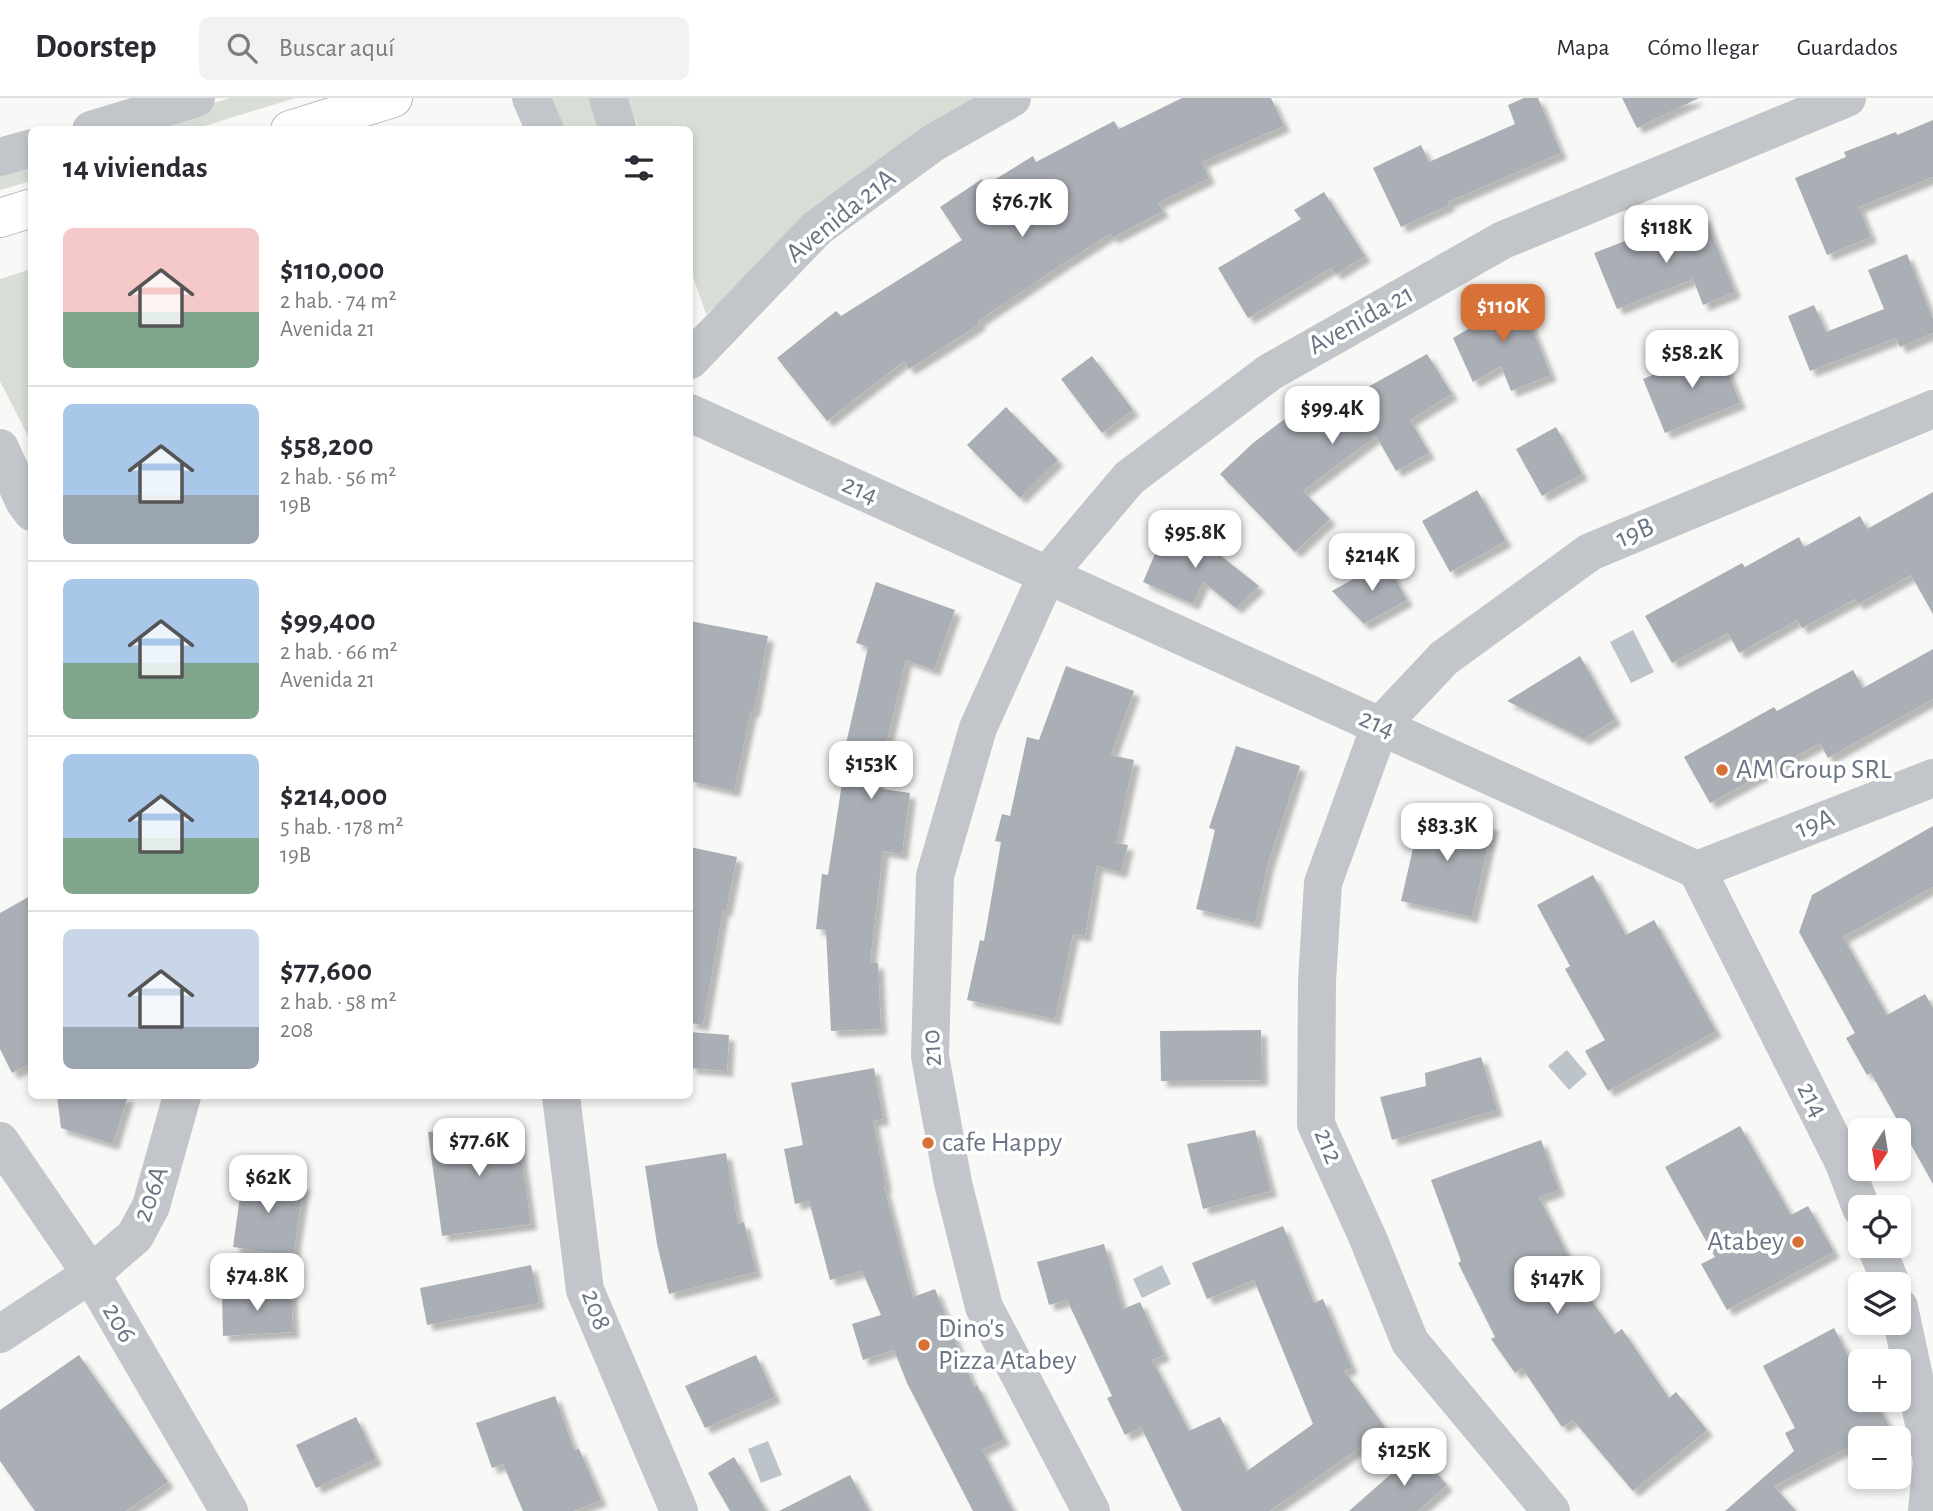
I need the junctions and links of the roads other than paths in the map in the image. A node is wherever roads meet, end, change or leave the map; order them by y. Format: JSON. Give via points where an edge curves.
{"nodes":[{"id":1,"x":196,"y":98,"type":"edge"},
{"id":2,"x":393,"y":98,"type":"edge"},
{"id":3,"x":531,"y":98,"type":"edge"},
{"id":4,"x":608,"y":98,"type":"edge"},
{"id":5,"x":1013,"y":98,"type":"edge"},
{"id":6,"x":1847,"y":98,"type":"edge"},
{"id":7,"x":104,"y":126,"type":"edge"},
{"id":8,"x":303,"y":126,"type":"edge"},
{"id":9,"x":543,"y":126,"type":"edge"},
{"id":10,"x":617,"y":126,"type":"edge"},
{"id":11,"x":28,"y":149,"type":"edge"},
{"id":12,"x":0,"y":157,"type":"edge"},
{"id":13,"x":28,"y":209,"type":"edge"},
{"id":14,"x":0,"y":218,"type":"edge"},
{"id":15,"x":693,"y":352,"type":"edge"},
{"id":16,"x":693,"y":371,"type":"edge"},
{"id":17,"x":1933,"y":409,"type":"edge"},
{"id":18,"x":702,"y":418,"type":"edge"},
{"id":19,"x":0,"y":448,"type":"edge"},
{"id":20,"x":28,"y":506,"type":"edge"},
{"id":21,"x":1047,"y":575,"type":"junction"},
{"id":22,"x":1380,"y":726,"type":"junction"},
{"id":23,"x":1933,"y":778,"type":"edge"},
{"id":24,"x":1697,"y":870,"type":"junction"},
{"id":25,"x":181,"y":1099,"type":"edge"},
{"id":26,"x":561,"y":1099,"type":"edge"},
{"id":27,"x":0,"y":1140,"type":"edge"},
{"id":28,"x":1856,"y":1195,"type":"edge"},
{"id":29,"x":90,"y":1274,"type":"junction"},
{"id":30,"x":0,"y":1334,"type":"edge"},
{"id":31,"x":1905,"y":1335,"type":"edge"},
{"id":32,"x":229,"y":1511,"type":"edge"},
{"id":33,"x":679,"y":1511,"type":"edge"},
{"id":34,"x":1091,"y":1511,"type":"edge"},
{"id":35,"x":1551,"y":1511,"type":"edge"},
{"id":36,"x":1927,"y":1511,"type":"edge"}],
"edges":[{"from":1,"to":7,"type":"street"},
{"from":2,"to":8,"type":"main road"},
{"from":3,"to":9,"type":"street"},
{"from":4,"to":10,"type":"street"},
{"from":5,"to":15,"type":"street","name":"Avenida 21A","via":[[933,143],[817,228]]},
{"from":6,"to":21,"type":"street","name":"Avenida 21","via":[[1503,240],[1270,372],[1129,478]]},
{"from":11,"to":12,"type":"street"},
{"from":13,"to":14,"type":"main road"},
{"from":16,"to":18,"type":"street","name":"214"},
{"from":17,"to":22,"type":"street","name":"19B","via":[[1590,552],[1444,658]]},
{"from":18,"to":21,"type":"street","name":"214"},
{"from":19,"to":20,"type":"street"},
{"from":21,"to":22,"type":"street","name":"214"},
{"from":21,"to":34,"type":"street","name":"210","via":[[978,729],[935,876],[930,1056],[953,1183],[984,1307]]},
{"from":22,"to":24,"type":"street","name":"214"},
{"from":22,"to":35,"type":"street","name":"212","via":[[1322,883],[1316,1124],[1410,1342]]},
{"from":23,"to":24,"type":"street","name":"19A"},
{"from":24,"to":28,"type":"street","name":"214"},
{"from":25,"to":29,"type":"street","name":"206A","via":[[151,1206],[135,1236]]},
{"from":26,"to":33,"type":"street","name":"208","via":[[585,1290]]},
{"from":27,"to":29,"type":"street","name":"206"},
{"from":29,"to":30,"type":"street"},
{"from":29,"to":32,"type":"street","name":"206"},
{"from":31,"to":36,"type":"street","via":[[1932,1461]]}]}
